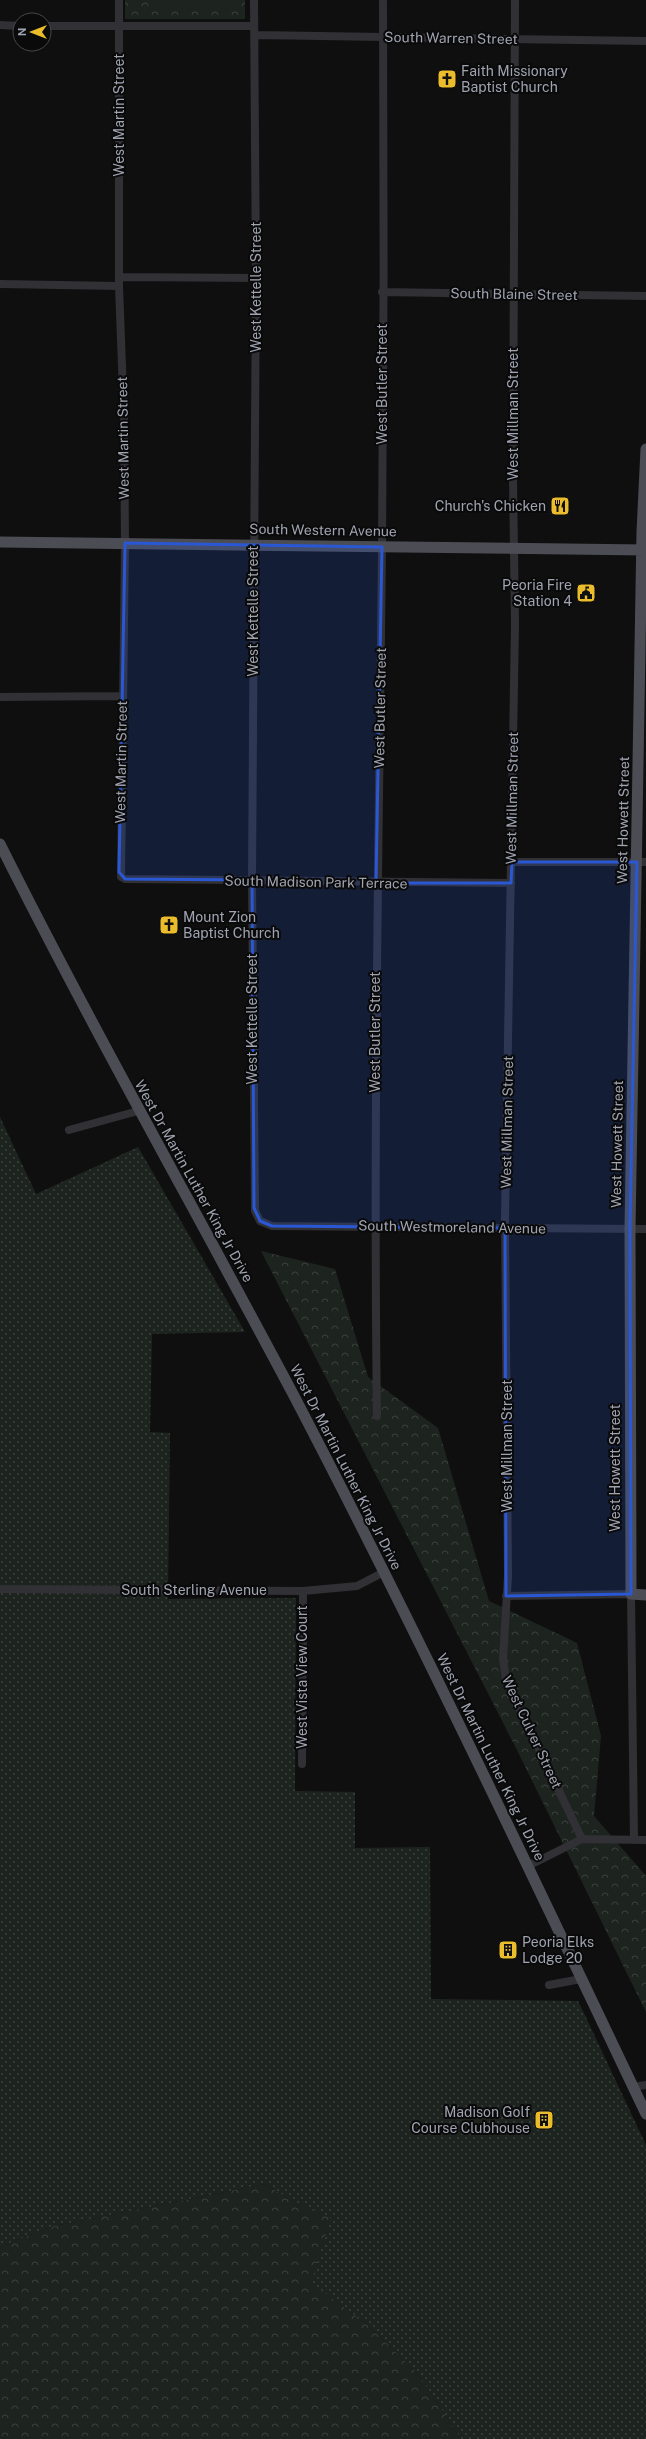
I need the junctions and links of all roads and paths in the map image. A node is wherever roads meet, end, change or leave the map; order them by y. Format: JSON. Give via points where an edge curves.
{"nodes":[{"id":1,"x":119,"y":0,"type":"edge"},
{"id":2,"x":254,"y":0,"type":"edge"},
{"id":3,"x":383,"y":0,"type":"edge"},
{"id":4,"x":515,"y":0,"type":"edge"},
{"id":5,"x":0,"y":25,"type":"edge"},
{"id":6,"x":12,"y":26,"type":"edge"},
{"id":7,"x":52,"y":26,"type":"edge"},
{"id":8,"x":118,"y":26,"type":"junction"},
{"id":9,"x":254,"y":26,"type":"junction"},
{"id":10,"x":256,"y":35,"type":"junction"},
{"id":11,"x":383,"y":36,"type":"junction"},
{"id":12,"x":515,"y":39,"type":"junction"},
{"id":13,"x":646,"y":41,"type":"edge"},
{"id":14,"x":119,"y":277,"type":"junction"},
{"id":15,"x":256,"y":278,"type":"junction"},
{"id":16,"x":0,"y":284,"type":"edge"},
{"id":17,"x":119,"y":286,"type":"junction"},
{"id":18,"x":382,"y":292,"type":"junction"},
{"id":19,"x":514,"y":294,"type":"junction"},
{"id":20,"x":646,"y":296,"type":"edge"},
{"id":21,"x":646,"y":449,"type":"edge"},
{"id":22,"x":0,"y":542,"type":"edge"},
{"id":23,"x":125,"y":543,"type":"junction"},
{"id":24,"x":254,"y":544,"type":"junction"},
{"id":25,"x":382,"y":547,"type":"junction"},
{"id":26,"x":516,"y":548,"type":"junction"},
{"id":27,"x":644,"y":550,"type":"edge"},
{"id":28,"x":122,"y":696,"type":"junction"},
{"id":29,"x":0,"y":697,"type":"edge"},
{"id":30,"x":0,"y":844,"type":"edge"},
{"id":31,"x":512,"y":862,"type":"junction"},
{"id":32,"x":641,"y":862,"type":"edge"},
{"id":33,"x":121,"y":877,"type":"joint"},
{"id":34,"x":252,"y":880,"type":"junction"},
{"id":35,"x":376,"y":883,"type":"junction"},
{"id":36,"x":511,"y":883,"type":"junction"},
{"id":37,"x":138,"y":1111,"type":"junction"},
{"id":38,"x":69,"y":1130,"type":"dead end"},
{"id":39,"x":260,"y":1221,"type":"joint"},
{"id":40,"x":374,"y":1226,"type":"junction"},
{"id":41,"x":505,"y":1228,"type":"junction"},
{"id":42,"x":630,"y":1228,"type":"junction"},
{"id":43,"x":646,"y":1229,"type":"edge"},
{"id":44,"x":377,"y":1416,"type":"dead end"},
{"id":45,"x":384,"y":1572,"type":"junction"},
{"id":46,"x":0,"y":1589,"type":"edge"},
{"id":47,"x":303,"y":1591,"type":"junction"},
{"id":48,"x":631,"y":1594,"type":"junction"},
{"id":49,"x":646,"y":1595,"type":"edge"},
{"id":50,"x":506,"y":1596,"type":"junction"},
{"id":51,"x":302,"y":1764,"type":"dead end"},
{"id":52,"x":582,"y":1839,"type":"junction"},
{"id":53,"x":634,"y":1840,"type":"junction"},
{"id":54,"x":646,"y":1840,"type":"edge"},
{"id":55,"x":528,"y":1866,"type":"junction"},
{"id":56,"x":581,"y":1979,"type":"junction"},
{"id":57,"x":549,"y":1985,"type":"dead end"},
{"id":58,"x":646,"y":2085,"type":"edge"},
{"id":59,"x":633,"y":2086,"type":"junction"},
{"id":60,"x":646,"y":2114,"type":"edge"}],
"edges":[{"from":1,"to":8,"type":"street","name":"West Martin Street"},
{"from":2,"to":9,"type":"street","name":"West Kettelle Street"},
{"from":3,"to":11,"type":"street","name":"West Butler Street"},
{"from":4,"to":12,"type":"street","name":"West Millman Street"},
{"from":5,"to":6,"type":"street"},
{"from":7,"to":8,"type":"street"},
{"from":8,"to":9,"type":"street"},
{"from":8,"to":14,"type":"street","name":"West Martin Street"},
{"from":9,"to":10,"type":"street","name":"West Kettelle Street"},
{"from":10,"to":11,"type":"street","name":"South Warren Street"},
{"from":10,"to":15,"type":"street","name":"West Kettelle Street"},
{"from":11,"to":12,"type":"street","name":"South Warren Street"},
{"from":11,"to":18,"type":"street","name":"West Butler Street"},
{"from":12,"to":13,"type":"street","name":"South Warren Street"},
{"from":12,"to":19,"type":"street","name":"West Millman Street"},
{"from":14,"to":15,"type":"street"},
{"from":14,"to":17,"type":"street","name":"West Martin Street"},
{"from":15,"to":24,"type":"street","name":"West Kettelle Street"},
{"from":16,"to":17,"type":"street"},
{"from":17,"to":23,"type":"street","name":"West Martin Street"},
{"from":18,"to":19,"type":"street","name":"South Blaine Street"},
{"from":18,"to":25,"type":"street","name":"West Butler Street"},
{"from":19,"to":20,"type":"street","name":"South Blaine Street"},
{"from":19,"to":26,"type":"street","name":"West Millman Street","via":[[513,479]]},
{"from":21,"to":27,"type":"main road","name":"West Howett Street"},
{"from":22,"to":23,"type":"main road","name":"South Western Avenue"},
{"from":23,"to":24,"type":"main road","name":"South Western Avenue"},
{"from":23,"to":28,"type":"street","name":"West Martin Street"},
{"from":24,"to":25,"type":"main road","name":"South Western Avenue"},
{"from":24,"to":34,"type":"street","name":"West Kettelle Street"},
{"from":25,"to":26,"type":"main road","name":"South Western Avenue"},
{"from":25,"to":35,"type":"street","name":"West Butler Street"},
{"from":26,"to":27,"type":"main road","name":"South Western Avenue"},
{"from":26,"to":31,"type":"street","name":"West Millman Street"},
{"from":27,"to":32,"type":"main road","name":"West Howett Street"},
{"from":28,"to":29,"type":"street"},
{"from":28,"to":33,"type":"street","name":"West Martin Street"},
{"from":30,"to":37,"type":"main road","name":"West Dr Martin Luther King Jr Drive"},
{"from":31,"to":32,"type":"street"},
{"from":31,"to":36,"type":"street","name":"West Millman Street"},
{"from":32,"to":42,"type":"main road","name":"West Howett Street"},
{"from":33,"to":34,"type":"street","name":"South Madison Park Terrace"},
{"from":34,"to":35,"type":"street","name":"South Madison Park Terrace"},
{"from":34,"to":39,"type":"street","name":"West Kettelle Street","via":[[253,1202]]},
{"from":35,"to":36,"type":"street","name":"South Madison Park Terrace"},
{"from":35,"to":40,"type":"street","name":"West Butler Street"},
{"from":36,"to":41,"type":"street","name":"West Millman Street"},
{"from":37,"to":38,"type":"street"},
{"from":37,"to":45,"type":"main road","name":"West Dr Martin Luther King Jr Drive","via":[[291,1391]]},
{"from":39,"to":40,"type":"street","name":"South Westmoreland Avenue","via":[[272,1226]]},
{"from":40,"to":41,"type":"street","name":"South Westmoreland Avenue"},
{"from":40,"to":44,"type":"street","name":"West Butler Street"},
{"from":41,"to":42,"type":"street","name":"South Westmoreland Avenue"},
{"from":41,"to":50,"type":"street","name":"West Millman Street","via":[[508,1576]]},
{"from":42,"to":43,"type":"street","name":"South Westmoreland Avenue"},
{"from":42,"to":48,"type":"main road","name":"West Howett Street"},
{"from":45,"to":47,"type":"street","name":"South Sterling Avenue","via":[[358,1586]]},
{"from":45,"to":55,"type":"main road","name":"West Dr Martin Luther King Jr Drive"},
{"from":46,"to":47,"type":"street","name":"South Sterling Avenue"},
{"from":47,"to":51,"type":"street","name":"West Vista View Court"},
{"from":48,"to":49,"type":"main road"},
{"from":48,"to":50,"type":"street"},
{"from":48,"to":53,"type":"street","name":"West Howett Street"},
{"from":50,"to":52,"type":"street","name":"West Culver Street","via":[[503,1659],[506,1680]]},
{"from":52,"to":53,"type":"street"},
{"from":52,"to":55,"type":"street"},
{"from":53,"to":54,"type":"street"},
{"from":55,"to":56,"type":"main road","name":"West Dr Martin Luther King Jr Drive"},
{"from":56,"to":57,"type":"street"},
{"from":56,"to":59,"type":"main road","name":"West Dr Martin Luther King Jr Drive"},
{"from":58,"to":59,"type":"street"},
{"from":59,"to":60,"type":"main road","name":"West Dr Martin Luther King Jr Drive"}]}
